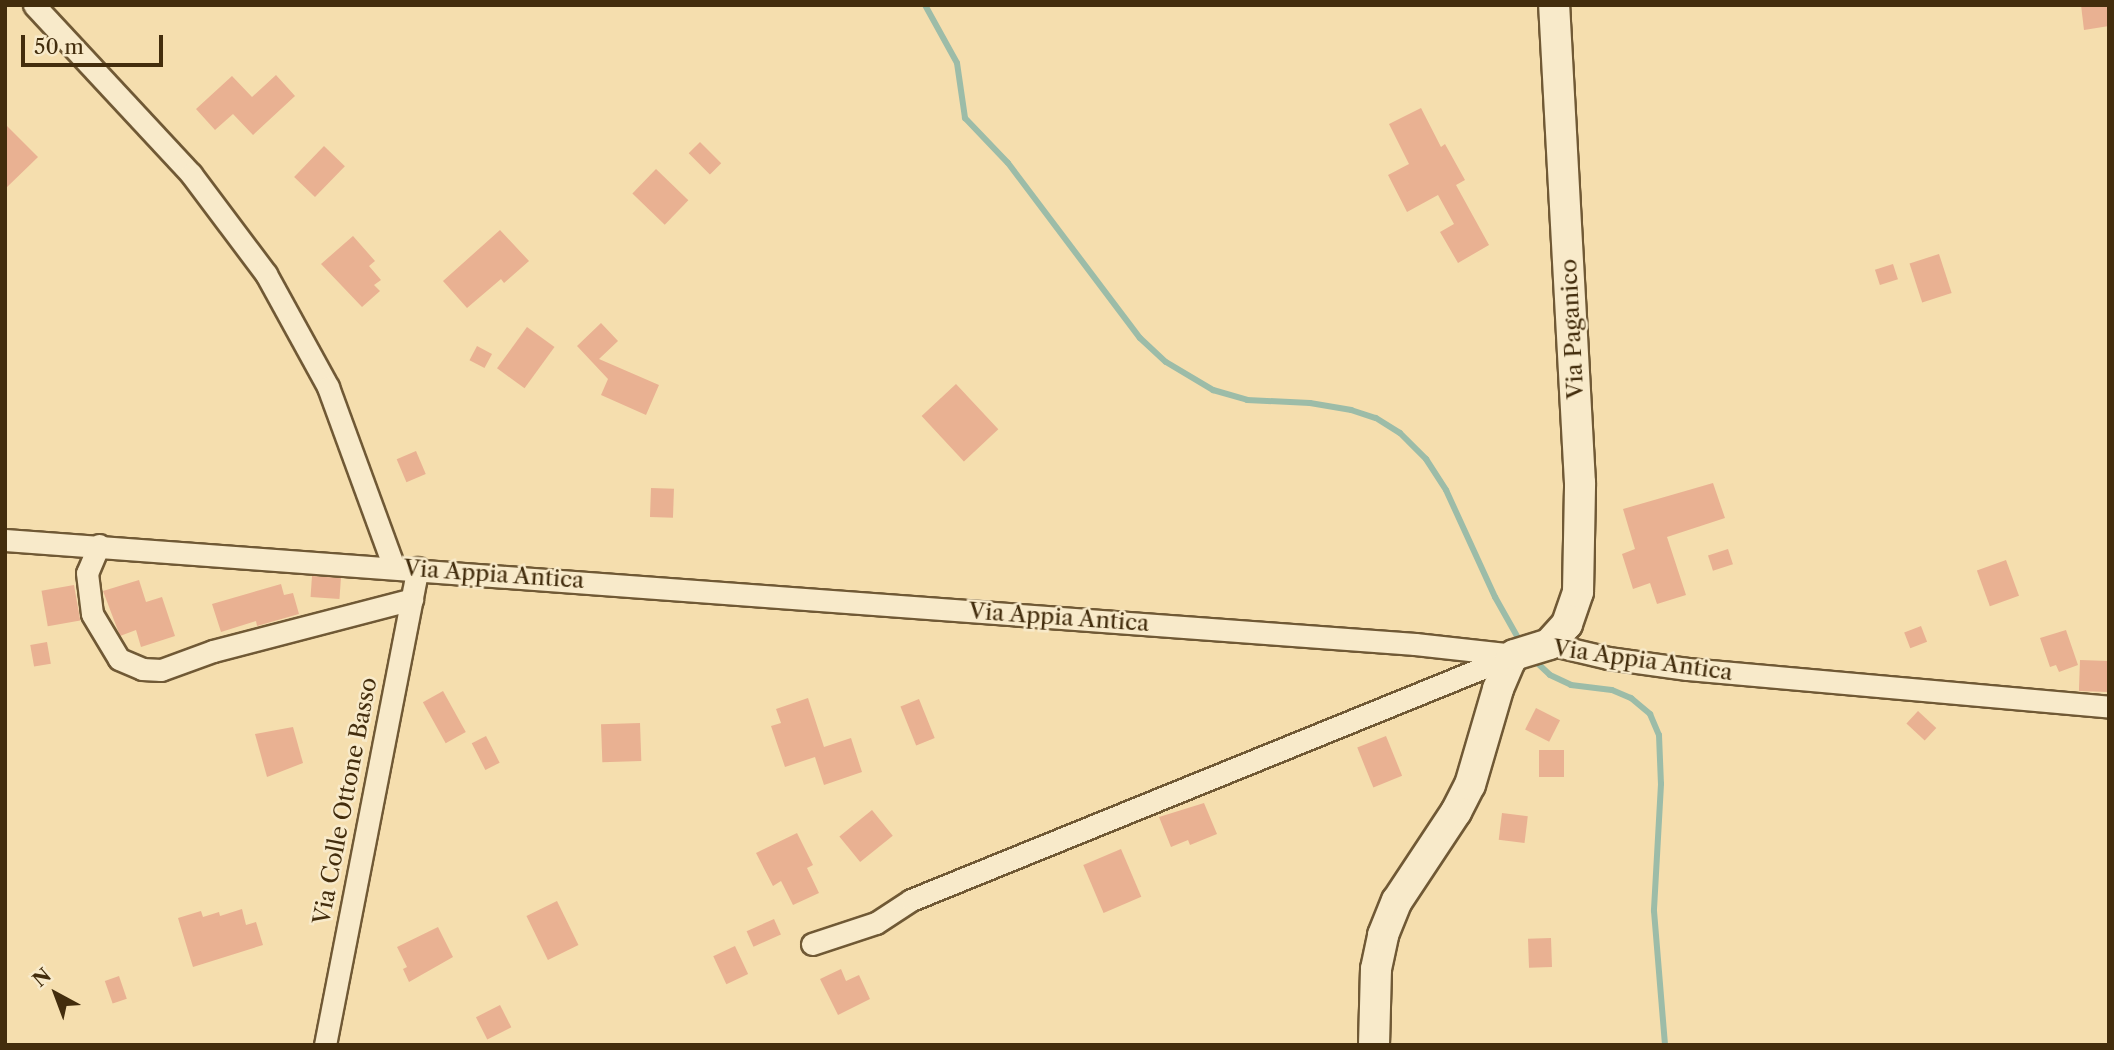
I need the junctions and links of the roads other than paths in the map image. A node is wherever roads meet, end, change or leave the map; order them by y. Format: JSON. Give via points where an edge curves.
{"nodes":[{"id":1,"x":34,"y":5,"type":"edge"},
{"id":2,"x":1554,"y":5,"type":"edge"},
{"id":3,"x":5,"y":540,"type":"edge"},
{"id":4,"x":99,"y":545,"type":"junction"},
{"id":5,"x":394,"y":567,"type":"junction"},
{"id":6,"x":418,"y":568,"type":"junction"},
{"id":7,"x":412,"y":599,"type":"junction"},
{"id":8,"x":1549,"y":645,"type":"junction"},
{"id":9,"x":1445,"y":647,"type":"junction"},
{"id":10,"x":1514,"y":655,"type":"junction"},
{"id":11,"x":1450,"y":681,"type":"junction"},
{"id":12,"x":2109,"y":707,"type":"edge"},
{"id":13,"x":812,"y":944,"type":"dead end"},
{"id":14,"x":325,"y":1045,"type":"edge"},
{"id":15,"x":1374,"y":1045,"type":"edge"}],
"edges":[{"from":1,"to":5,"type":"street","via":[[191,174],[266,274],[328,387]]},
{"from":2,"to":8,"type":"street","name":"Via Paganico","via":[[1581,543],[1576,600],[1567,624]]},
{"from":3,"to":4,"type":"street","name":"Via Appia Antica"},
{"from":4,"to":5,"type":"street","name":"Via Appia Antica"},
{"from":4,"to":7,"type":"street","via":[[87,573],[92,614],[118,659],[142,669],[161,670],[213,650]]},
{"from":5,"to":6,"type":"street","name":"Via Appia Antica"},
{"from":6,"to":7,"type":"street","name":"Via Colle Ottone Basso"},
{"from":6,"to":9,"type":"street","name":"Via Appia Antica"},
{"from":7,"to":14,"type":"street","name":"Via Colle Ottone Basso"},
{"from":8,"to":10,"type":"street","name":"Via Appia Antica"},
{"from":8,"to":12,"type":"street","name":"Via Appia Antica","via":[[1687,668]]},
{"from":9,"to":10,"type":"street","name":"Via Appia Antica"},
{"from":9,"to":11,"type":"street"},
{"from":10,"to":11,"type":"street"},
{"from":10,"to":15,"type":"street","via":[[1501,681],[1466,794],[1410,876],[1389,918],[1374,983]]},
{"from":11,"to":13,"type":"street","via":[[911,900],[876,923]]}]}
